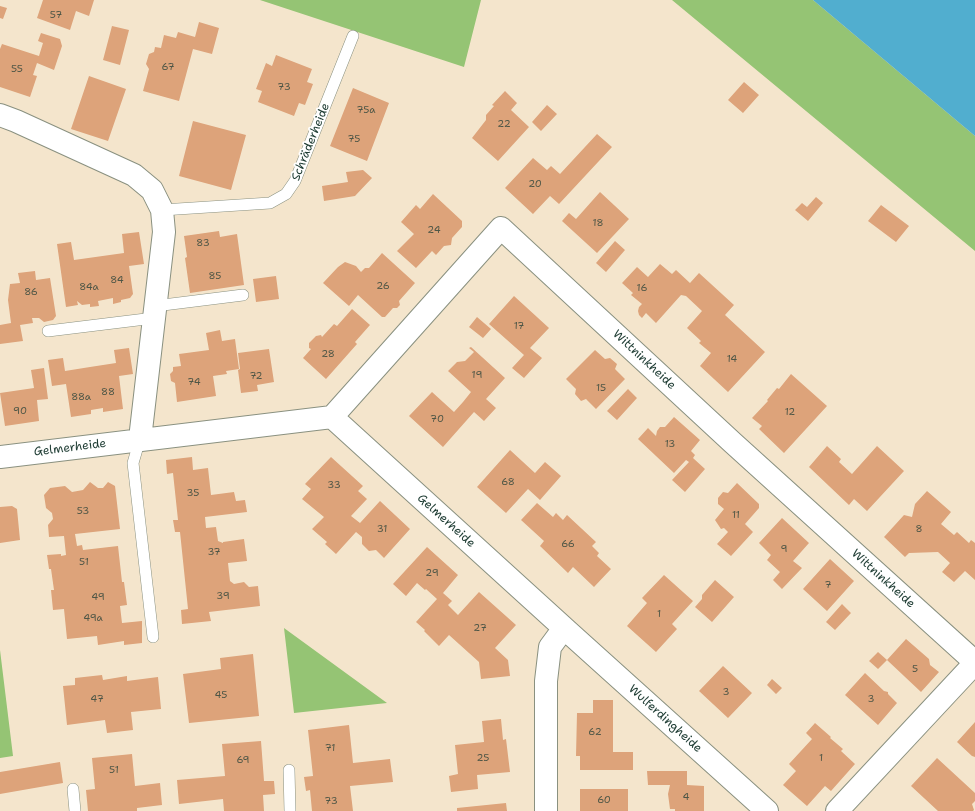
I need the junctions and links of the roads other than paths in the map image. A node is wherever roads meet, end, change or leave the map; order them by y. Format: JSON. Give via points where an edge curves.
{"nodes":[{"id":1,"x":353,"y":36,"type":"dead end"},
{"id":2,"x":0,"y":115,"type":"edge"},
{"id":3,"x":162,"y":210,"type":"junction"},
{"id":4,"x":243,"y":295,"type":"dead end"},
{"id":5,"x":155,"y":312,"type":"junction"},
{"id":6,"x":48,"y":331,"type":"dead end"},
{"id":7,"x":332,"y":417,"type":"junction"},
{"id":8,"x":140,"y":439,"type":"junction"},
{"id":9,"x":0,"y":457,"type":"edge"},
{"id":10,"x":564,"y":628,"type":"junction"},
{"id":11,"x":154,"y":637,"type":"dead end"},
{"id":12,"x":975,"y":662,"type":"edge"},
{"id":13,"x":289,"y":770,"type":"dead end"},
{"id":14,"x":73,"y":789,"type":"dead end"},
{"id":15,"x":75,"y":811,"type":"edge"},
{"id":16,"x":290,"y":811,"type":"edge"},
{"id":17,"x":546,"y":811,"type":"edge"},
{"id":18,"x":766,"y":811,"type":"edge"},
{"id":19,"x":837,"y":811,"type":"edge"}],
"edges":[{"from":1,"to":3,"type":"lane","name":"Schräderheide","via":[[295,182],[286,194],[270,203]]},
{"from":2,"to":3,"type":"street","via":[[134,175],[152,190]]},
{"from":3,"to":5,"type":"street","via":[[164,232]]},
{"from":4,"to":5,"type":"lane"},
{"from":5,"to":6,"type":"lane"},
{"from":5,"to":8,"type":"street"},
{"from":7,"to":8,"type":"street","name":"Gelmerheide"},
{"from":7,"to":10,"type":"street","name":"Gelmerheide"},
{"from":7,"to":12,"type":"street","name":"Wittninkheide","via":[[501,228]]},
{"from":8,"to":9,"type":"street","name":"Gelmerheide"},
{"from":8,"to":11,"type":"lane","via":[[134,463]]},
{"from":10,"to":17,"type":"street","via":[[550,647],[546,681]]},
{"from":10,"to":18,"type":"street","name":"Wulferdingheide"},
{"from":12,"to":19,"type":"street","name":"Wittninkheide"},
{"from":13,"to":16,"type":"lane"},
{"from":14,"to":15,"type":"lane"}]}
